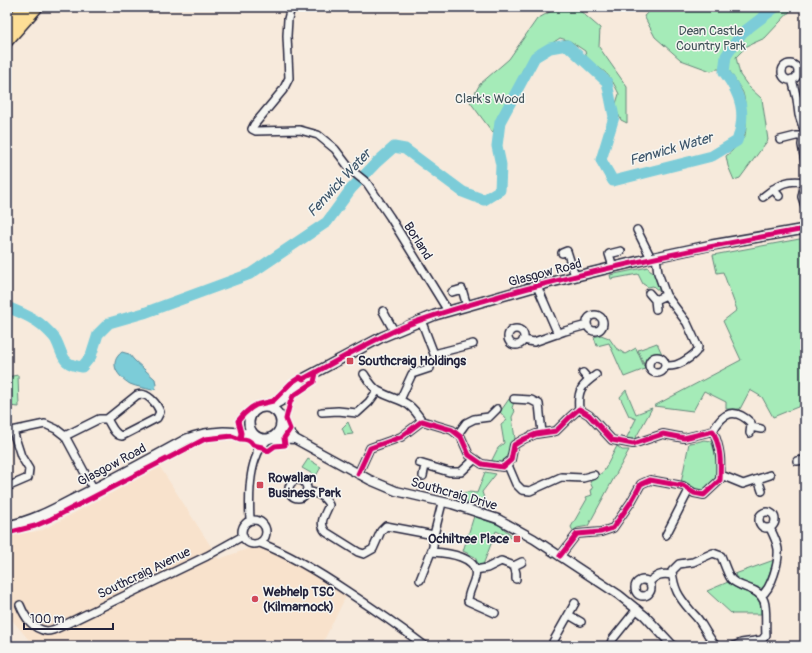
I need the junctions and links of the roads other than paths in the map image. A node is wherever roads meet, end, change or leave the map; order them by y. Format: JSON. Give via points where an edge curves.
{"nodes":[{"id":1,"x":24,"y":7,"type":"edge"},
{"id":2,"x":37,"y":7,"type":"edge"},
{"id":3,"x":291,"y":7,"type":"edge"},
{"id":4,"x":7,"y":26,"type":"edge"},
{"id":5,"x":7,"y":41,"type":"edge"},
{"id":6,"x":792,"y":79,"type":"dead end"},
{"id":7,"x":804,"y":132,"type":"edge"},
{"id":8,"x":780,"y":140,"type":"dead end"},
{"id":9,"x":805,"y":162,"type":"edge"},
{"id":10,"x":805,"y":181,"type":"edge"},
{"id":11,"x":773,"y":190,"type":"junction"},
{"id":12,"x":779,"y":196,"type":"dead end"},
{"id":13,"x":763,"y":197,"type":"dead end"},
{"id":14,"x":805,"y":206,"type":"edge"},
{"id":15,"x":805,"y":229,"type":"edge"},
{"id":16,"x":637,"y":230,"type":"dead end"},
{"id":17,"x":621,"y":251,"type":"dead end"},
{"id":18,"x":562,"y":253,"type":"dead end"},
{"id":19,"x":653,"y":258,"type":"junction"},
{"id":20,"x":613,"y":267,"type":"junction"},
{"id":21,"x":575,"y":276,"type":"junction"},
{"id":22,"x":538,"y":286,"type":"junction"},
{"id":23,"x":452,"y":292,"type":"dead end"},
{"id":24,"x":649,"y":293,"type":"dead end"},
{"id":25,"x":666,"y":295,"type":"junction"},
{"id":26,"x":656,"y":300,"type":"junction"},
{"id":27,"x":467,"y":306,"type":"junction"},
{"id":28,"x":656,"y":309,"type":"dead end"},
{"id":29,"x":383,"y":311,"type":"dead end"},
{"id":30,"x":448,"y":311,"type":"junction"},
{"id":31,"x":421,"y":320,"type":"junction"},
{"id":32,"x":587,"y":325,"type":"dead end"},
{"id":33,"x":394,"y":331,"type":"junction"},
{"id":34,"x":558,"y":334,"type":"junction"},
{"id":35,"x":523,"y":340,"type":"dead end"},
{"id":36,"x":472,"y":344,"type":"dead end"},
{"id":37,"x":665,"y":366,"type":"dead end"},
{"id":38,"x":430,"y":368,"type":"dead end"},
{"id":39,"x":583,"y":373,"type":"dead end"},
{"id":40,"x":364,"y":374,"type":"dead end"},
{"id":41,"x":596,"y":375,"type":"dead end"},
{"id":42,"x":589,"y":380,"type":"junction"},
{"id":43,"x":377,"y":390,"type":"junction"},
{"id":44,"x":284,"y":399,"type":"junction"},
{"id":45,"x":514,"y":399,"type":"dead end"},
{"id":46,"x":400,"y":400,"type":"junction"},
{"id":47,"x":269,"y":407,"type":"junction"},
{"id":48,"x":497,"y":409,"type":"dead end"},
{"id":49,"x":579,"y":409,"type":"junction"},
{"id":50,"x":322,"y":412,"type":"dead end"},
{"id":51,"x":107,"y":418,"type":"junction"},
{"id":52,"x":248,"y":420,"type":"junction"},
{"id":53,"x":280,"y":420,"type":"junction"},
{"id":54,"x":422,"y":421,"type":"junction"},
{"id":55,"x":761,"y":429,"type":"dead end"},
{"id":56,"x":230,"y":431,"type":"junction"},
{"id":57,"x":713,"y":431,"type":"junction"},
{"id":58,"x":10,"y":432,"type":"edge"},
{"id":59,"x":542,"y":433,"type":"junction"},
{"id":60,"x":458,"y":434,"type":"junction"},
{"id":61,"x":66,"y":436,"type":"junction"},
{"id":62,"x":255,"y":436,"type":"junction"},
{"id":63,"x":270,"y":438,"type":"junction"},
{"id":64,"x":295,"y":439,"type":"junction"},
{"id":65,"x":257,"y":454,"type":"junction"},
{"id":66,"x":475,"y":459,"type":"junction"},
{"id":67,"x":805,"y":460,"type":"edge"},
{"id":68,"x":797,"y":461,"type":"dead end"},
{"id":69,"x":507,"y":463,"type":"junction"},
{"id":70,"x":358,"y":474,"type":"junction"},
{"id":71,"x":594,"y":475,"type":"dead end"},
{"id":72,"x":721,"y":475,"type":"junction"},
{"id":73,"x":770,"y":475,"type":"dead end"},
{"id":74,"x":423,"y":476,"type":"dead end"},
{"id":75,"x":758,"y":479,"type":"junction"},
{"id":76,"x":7,"y":487,"type":"edge"},
{"id":77,"x":94,"y":490,"type":"junction"},
{"id":78,"x":689,"y":490,"type":"junction"},
{"id":79,"x":762,"y":491,"type":"dead end"},
{"id":80,"x":306,"y":492,"type":"dead end"},
{"id":81,"x":442,"y":503,"type":"junction"},
{"id":82,"x":250,"y":520,"type":"junction"},
{"id":83,"x":7,"y":526,"type":"edge"},
{"id":84,"x":770,"y":528,"type":"dead end"},
{"id":85,"x":434,"y":535,"type":"junction"},
{"id":86,"x":666,"y":535,"type":"dead end"},
{"id":87,"x":243,"y":536,"type":"junction"},
{"id":88,"x":260,"y":543,"type":"junction"},
{"id":89,"x":431,"y":552,"type":"junction"},
{"id":90,"x":560,"y":556,"type":"junction"},
{"id":91,"x":522,"y":562,"type":"dead end"},
{"id":92,"x":514,"y":566,"type":"junction"},
{"id":93,"x":475,"y":570,"type":"junction"},
{"id":94,"x":672,"y":574,"type":"junction"},
{"id":95,"x":516,"y":579,"type":"dead end"},
{"id":96,"x":420,"y":580,"type":"dead end"},
{"id":97,"x":648,"y":582,"type":"dead end"},
{"id":98,"x":761,"y":596,"type":"junction"},
{"id":99,"x":575,"y":603,"type":"dead end"},
{"id":100,"x":20,"y":606,"type":"dead end"},
{"id":101,"x":637,"y":609,"type":"junction"},
{"id":102,"x":495,"y":613,"type":"dead end"},
{"id":103,"x":568,"y":615,"type":"junction"},
{"id":104,"x":581,"y":622,"type":"dead end"},
{"id":105,"x":763,"y":643,"type":"edge"},
{"id":106,"x":425,"y":646,"type":"edge"},
{"id":107,"x":553,"y":646,"type":"edge"},
{"id":108,"x":610,"y":646,"type":"edge"},
{"id":109,"x":673,"y":646,"type":"edge"},
{"id":110,"x":716,"y":646,"type":"edge"},
{"id":111,"x":734,"y":646,"type":"edge"}],
"edges":[{"from":1,"to":4,"type":"highway"},
{"from":2,"to":5,"type":"highway"},
{"from":3,"to":30,"type":"street","name":"Borland","via":[[288,30],[288,81],[252,129],[300,130],[318,135],[335,149],[351,170],[367,183]]},
{"from":6,"to":7,"type":"street"},
{"from":7,"to":8,"type":"street"},
{"from":7,"to":9,"type":"street","via":[[802,145]]},
{"from":10,"to":11,"type":"street","via":[[790,181]]},
{"from":10,"to":14,"type":"street","via":[[802,197]]},
{"from":11,"to":12,"type":"street"},
{"from":11,"to":13,"type":"street"},
{"from":15,"to":19,"type":"main road","name":"Glasgow Road"},
{"from":16,"to":19,"type":"street"},
{"from":17,"to":20,"type":"street","via":[[609,254]]},
{"from":18,"to":21,"type":"street","via":[[567,251]]},
{"from":19,"to":20,"type":"main road","name":"Glasgow Road"},
{"from":19,"to":25,"type":"street"},
{"from":20,"to":21,"type":"main road","name":"Glasgow Road"},
{"from":21,"to":22,"type":"main road","name":"Glasgow Road"},
{"from":22,"to":27,"type":"main road","name":"Glasgow Road"},
{"from":22,"to":34,"type":"street"},
{"from":23,"to":27,"type":"street","via":[[462,289]]},
{"from":24,"to":26,"type":"street"},
{"from":25,"to":26,"type":"street"},
{"from":25,"to":37,"type":"street","via":[[687,323],[698,351],[676,365]]},
{"from":26,"to":28,"type":"street"},
{"from":27,"to":30,"type":"main road","name":"Glasgow Road"},
{"from":29,"to":33,"type":"street"},
{"from":30,"to":31,"type":"main road","name":"Glasgow Road"},
{"from":31,"to":33,"type":"main road","name":"Glasgow Road"},
{"from":31,"to":36,"type":"street","via":[[434,354]]},
{"from":32,"to":34,"type":"street"},
{"from":33,"to":44,"type":"main road","name":"Glasgow Road","via":[[303,379]]},
{"from":34,"to":35,"type":"street","via":[[534,342]]},
{"from":38,"to":46,"type":"street","via":[[412,374]]},
{"from":39,"to":42,"type":"street"},
{"from":40,"to":43,"type":"street"},
{"from":41,"to":42,"type":"street"},
{"from":42,"to":49,"type":"street","via":[[583,384],[579,393]]},
{"from":43,"to":46,"type":"street"},
{"from":43,"to":50,"type":"street","via":[[357,414]]},
{"from":44,"to":47,"type":"main road","name":"Glasgow Road"},
{"from":44,"to":53,"type":"main road","name":"Glasgow Road"},
{"from":45,"to":59,"type":"street","via":[[531,400],[539,404]]},
{"from":46,"to":54,"type":"street","via":[[416,410]]},
{"from":47,"to":52,"type":"main road","via":[[262,406],[256,409]]},
{"from":47,"to":53,"type":"main road","via":[[275,410]]},
{"from":48,"to":60,"type":"street","via":[[489,417],[466,423]]},
{"from":49,"to":57,"type":"street","via":[[589,415],[612,440],[633,444],[662,434],[684,438]]},
{"from":49,"to":59,"type":"street","via":[[556,431]]},
{"from":51,"to":51,"type":"street","via":[[142,393],[158,406],[160,412],[157,418],[122,436],[116,433]]},
{"from":51,"to":61,"type":"street","via":[[98,419]]},
{"from":52,"to":56,"type":"main road","name":"Glasgow Road"},
{"from":52,"to":62,"type":"main road","via":[[248,426]]},
{"from":53,"to":63,"type":"main road","via":[[277,434]]},
{"from":53,"to":64,"type":"street","name":"Southcraig Drive"},
{"from":54,"to":60,"type":"street"},
{"from":54,"to":70,"type":"street","via":[[400,437],[370,448]]},
{"from":55,"to":57,"type":"street","via":[[751,430],[751,423],[743,415],[730,413],[721,418]]},
{"from":56,"to":62,"type":"main road","name":"Glasgow Road"},
{"from":56,"to":77,"type":"main road","name":"Glasgow Road","via":[[202,434],[187,439]]},
{"from":57,"to":72,"type":"street","via":[[722,460]]},
{"from":58,"to":61,"type":"street","via":[[44,424]]},
{"from":58,"to":76,"type":"street","via":[[29,469],[29,474],[28,478]]},
{"from":59,"to":69,"type":"street","via":[[514,445],[511,460]]},
{"from":60,"to":66,"type":"street","via":[[469,455]]},
{"from":61,"to":77,"type":"street"},
{"from":62,"to":63,"type":"main road","via":[[260,439]]},
{"from":62,"to":65,"type":"street"},
{"from":63,"to":64,"type":"street","name":"Southcraig Drive"},
{"from":63,"to":65,"type":"street"},
{"from":64,"to":70,"type":"street","name":"Southcraig Drive"},
{"from":65,"to":82,"type":"street","via":[[253,467]]},
{"from":66,"to":69,"type":"street","via":[[482,464],[503,467]]},
{"from":66,"to":74,"type":"street","via":[[461,472],[449,472],[422,464]]},
{"from":67,"to":68,"type":"street"},
{"from":69,"to":71,"type":"street","via":[[516,484],[522,490],[530,491],[561,477],[583,478]]},
{"from":70,"to":81,"type":"street","name":"Southcraig Drive","via":[[396,491]]},
{"from":72,"to":75,"type":"street","via":[[743,484]]},
{"from":72,"to":78,"type":"street","via":[[720,480],[704,495]]},
{"from":73,"to":75,"type":"street"},
{"from":75,"to":79,"type":"street"},
{"from":77,"to":83,"type":"main road","name":"Glasgow Road","via":[[25,522]]},
{"from":78,"to":86,"type":"street"},
{"from":78,"to":90,"type":"street","via":[[683,486],[650,480],[641,484],[613,528],[577,534]]},
{"from":80,"to":85,"type":"street","via":[[317,493],[326,499],[329,505],[322,520],[322,528],[358,552],[364,554],[373,549],[386,526]]},
{"from":81,"to":85,"type":"street"},
{"from":81,"to":90,"type":"street","name":"Southcraig Drive","via":[[498,519]]},
{"from":82,"to":87,"type":"street","via":[[243,528]]},
{"from":82,"to":88,"type":"street","via":[[260,521],[266,528],[265,537]]},
{"from":84,"to":98,"type":"street","via":[[778,547],[778,559],[769,588]]},
{"from":85,"to":89,"type":"street"},
{"from":87,"to":88,"type":"street","via":[[252,544]]},
{"from":87,"to":100,"type":"street","name":"Southcraig Avenue","via":[[207,556],[47,631],[31,625]]},
{"from":88,"to":106,"type":"street","via":[[329,580]]},
{"from":89,"to":93,"type":"street","via":[[457,555],[467,560]]},
{"from":89,"to":96,"type":"street"},
{"from":90,"to":101,"type":"street","name":"Southcraig Drive"},
{"from":91,"to":92,"type":"street"},
{"from":92,"to":93,"type":"street","via":[[501,561],[487,568]]},
{"from":92,"to":95,"type":"street"},
{"from":93,"to":102,"type":"street","via":[[476,576],[468,594],[468,601]]},
{"from":94,"to":97,"type":"street","via":[[656,575]]},
{"from":94,"to":98,"type":"street","via":[[679,564],[693,562],[712,553],[721,556],[736,583]]},
{"from":94,"to":110,"type":"street","via":[[676,591]]},
{"from":98,"to":105,"type":"street","via":[[764,602],[766,635]]},
{"from":99,"to":103,"type":"street"},
{"from":101,"to":108,"type":"street"},
{"from":101,"to":109,"type":"street","name":"Southcraig Drive"},
{"from":103,"to":104,"type":"street"},
{"from":103,"to":107,"type":"street"},
{"from":105,"to":111,"type":"street","via":[[741,643]]}]}
